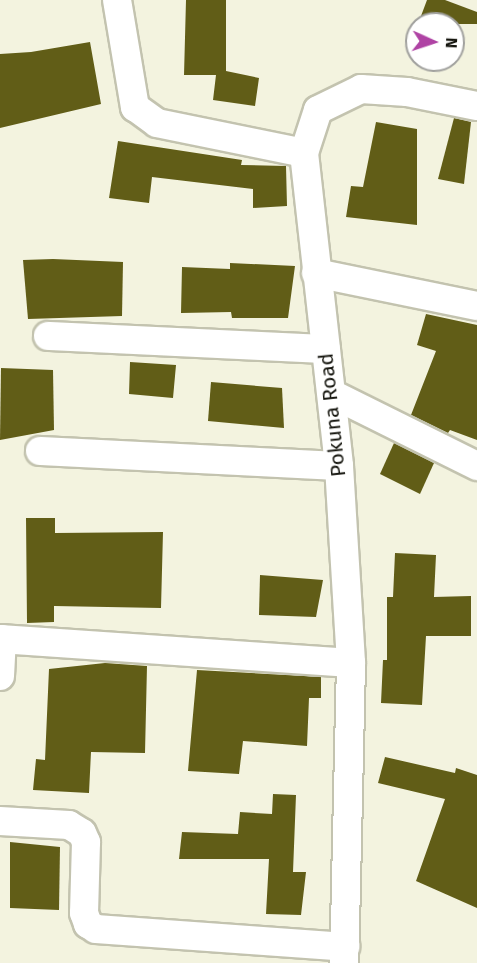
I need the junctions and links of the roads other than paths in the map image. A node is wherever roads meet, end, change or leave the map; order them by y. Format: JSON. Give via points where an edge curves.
{"nodes":[{"id":1,"x":117,"y":0,"type":"edge"},
{"id":2,"x":477,"y":106,"type":"edge"},
{"id":3,"x":304,"y":153,"type":"junction"},
{"id":4,"x":316,"y":273,"type":"junction"},
{"id":5,"x":477,"y":306,"type":"edge"},
{"id":6,"x":48,"y":336,"type":"dead end"},
{"id":7,"x":326,"y":349,"type":"junction"},
{"id":8,"x":332,"y":394,"type":"junction"},
{"id":9,"x":40,"y":452,"type":"dead end"},
{"id":10,"x":339,"y":466,"type":"junction"},
{"id":11,"x":477,"y":466,"type":"edge"},
{"id":12,"x":1,"y":639,"type":"edge"},
{"id":13,"x":351,"y":663,"type":"junction"},
{"id":14,"x":0,"y":676,"type":"edge"},
{"id":15,"x":0,"y":821,"type":"edge"},
{"id":16,"x":344,"y":955,"type":"edge"}],
"edges":[{"from":1,"to":3,"type":"street","via":[[135,107],[157,123]]},
{"from":2,"to":3,"type":"street","via":[[407,92],[361,89],[318,110]]},
{"from":3,"to":4,"type":"street","name":"Pokuna Road"},
{"from":4,"to":5,"type":"street"},
{"from":4,"to":7,"type":"street","name":"Pokuna Road"},
{"from":6,"to":7,"type":"street"},
{"from":7,"to":8,"type":"street","name":"Pokuna Road"},
{"from":8,"to":10,"type":"street","name":"Pokuna Road"},
{"from":8,"to":11,"type":"street"},
{"from":9,"to":10,"type":"street"},
{"from":10,"to":13,"type":"street","name":"Pokuna Road"},
{"from":12,"to":13,"type":"street"},
{"from":12,"to":14,"type":"street"},
{"from":13,"to":16,"type":"street","name":"Pokuna Road"},
{"from":15,"to":16,"type":"street","via":[[69,825],[82,833],[86,842],[84,914],[88,924],[96,929]]}]}
